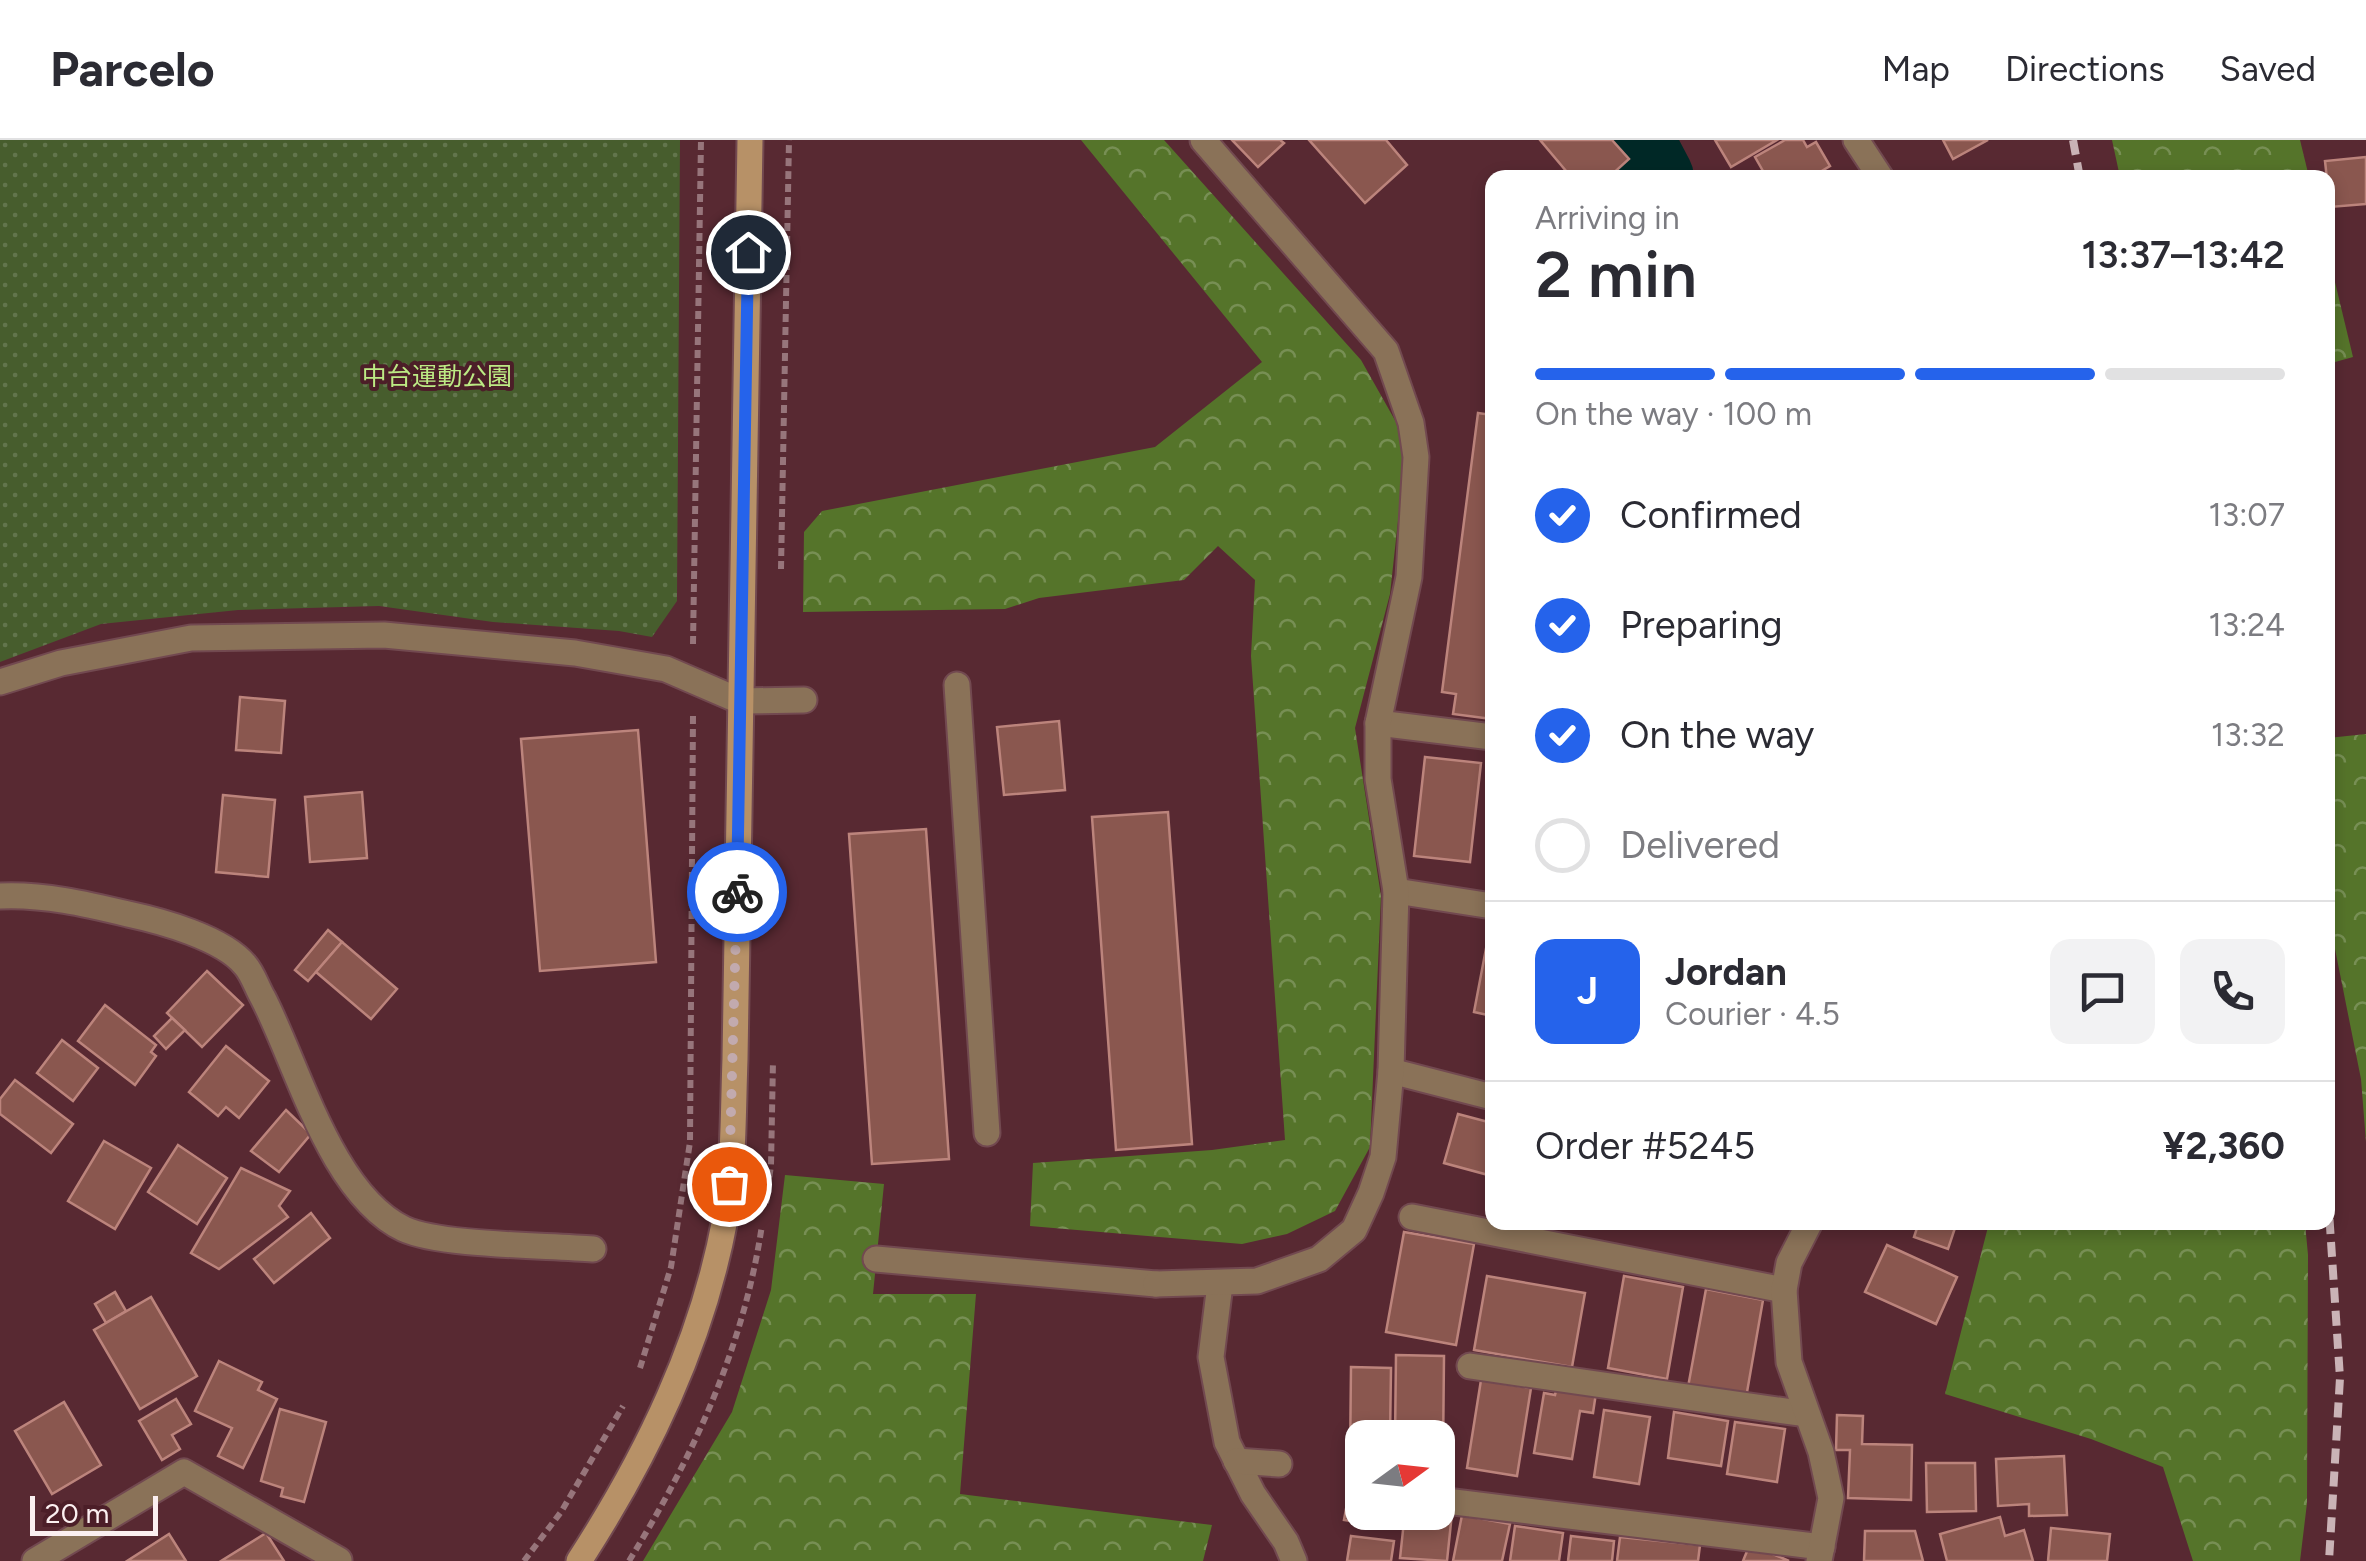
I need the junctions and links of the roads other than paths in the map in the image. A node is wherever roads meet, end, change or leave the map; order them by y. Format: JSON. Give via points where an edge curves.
{"nodes":[{"id":1,"x":750,"y":140,"type":"edge"},
{"id":2,"x":1203,"y":140,"type":"edge"},
{"id":3,"x":1856,"y":140,"type":"edge"},
{"id":4,"x":1877,"y":170,"type":"edge"},
{"id":5,"x":0,"y":682,"type":"edge"},
{"id":6,"x":956,"y":685,"type":"dead end"},
{"id":7,"x":740,"y":700,"type":"junction"},
{"id":8,"x":804,"y":700,"type":"dead end"},
{"id":9,"x":1378,"y":723,"type":"junction"},
{"id":10,"x":1485,"y":736,"type":"edge"},
{"id":11,"x":1396,"y":891,"type":"junction"},
{"id":12,"x":0,"y":896,"type":"edge"},
{"id":13,"x":1485,"y":905,"type":"edge"},
{"id":14,"x":1391,"y":1071,"type":"junction"},
{"id":15,"x":1485,"y":1096,"type":"edge"},
{"id":16,"x":986,"y":1133,"type":"dead end"},
{"id":17,"x":1412,"y":1217,"type":"dead end"},
{"id":18,"x":1806,"y":1230,"type":"edge"},
{"id":19,"x":593,"y":1249,"type":"dead end"},
{"id":20,"x":876,"y":1259,"type":"dead end"},
{"id":21,"x":1220,"y":1284,"type":"junction"},
{"id":22,"x":1784,"y":1290,"type":"junction"},
{"id":23,"x":1470,"y":1366,"type":"dead end"},
{"id":24,"x":1806,"y":1414,"type":"junction"},
{"id":25,"x":1236,"y":1461,"type":"junction"},
{"id":26,"x":1279,"y":1464,"type":"dead end"},
{"id":27,"x":1455,"y":1502,"type":"edge"},
{"id":28,"x":1821,"y":1554,"type":"edge"},
{"id":29,"x":339,"y":1560,"type":"edge"},
{"id":30,"x":35,"y":1561,"type":"edge"},
{"id":31,"x":578,"y":1561,"type":"edge"},
{"id":32,"x":1294,"y":1561,"type":"edge"}],
"edges":[{"from":1,"to":7,"type":"street"},
{"from":2,"to":9,"type":"street","via":[[1386,351],[1411,423],[1416,457],[1408,577]]},
{"from":3,"to":4,"type":"street"},
{"from":5,"to":7,"type":"street","via":[[191,638],[384,635],[666,669]]},
{"from":6,"to":16,"type":"street"},
{"from":7,"to":8,"type":"street"},
{"from":7,"to":31,"type":"street","via":[[734,1096],[725,1217],[684,1367],[641,1458]]},
{"from":9,"to":10,"type":"street"},
{"from":9,"to":11,"type":"street","via":[[1378,779]]},
{"from":11,"to":13,"type":"street"},
{"from":11,"to":14,"type":"street"},
{"from":12,"to":19,"type":"street","via":[[63,899],[152,919],[206,938],[244,963],[325,1139],[380,1214],[406,1230]]},
{"from":14,"to":15,"type":"street"},
{"from":14,"to":21,"type":"street","via":[[1383,1157],[1354,1230],[1319,1259],[1257,1281]]},
{"from":17,"to":22,"type":"street"},
{"from":18,"to":22,"type":"street"},
{"from":20,"to":21,"type":"street"},
{"from":21,"to":25,"type":"street","via":[[1212,1357]]},
{"from":22,"to":24,"type":"street","via":[[1789,1362]]},
{"from":23,"to":24,"type":"street"},
{"from":24,"to":28,"type":"street","via":[[1831,1498]]},
{"from":25,"to":26,"type":"street"},
{"from":25,"to":32,"type":"street"},
{"from":27,"to":28,"type":"street"},
{"from":29,"to":30,"type":"street","via":[[184,1472]]}]}
